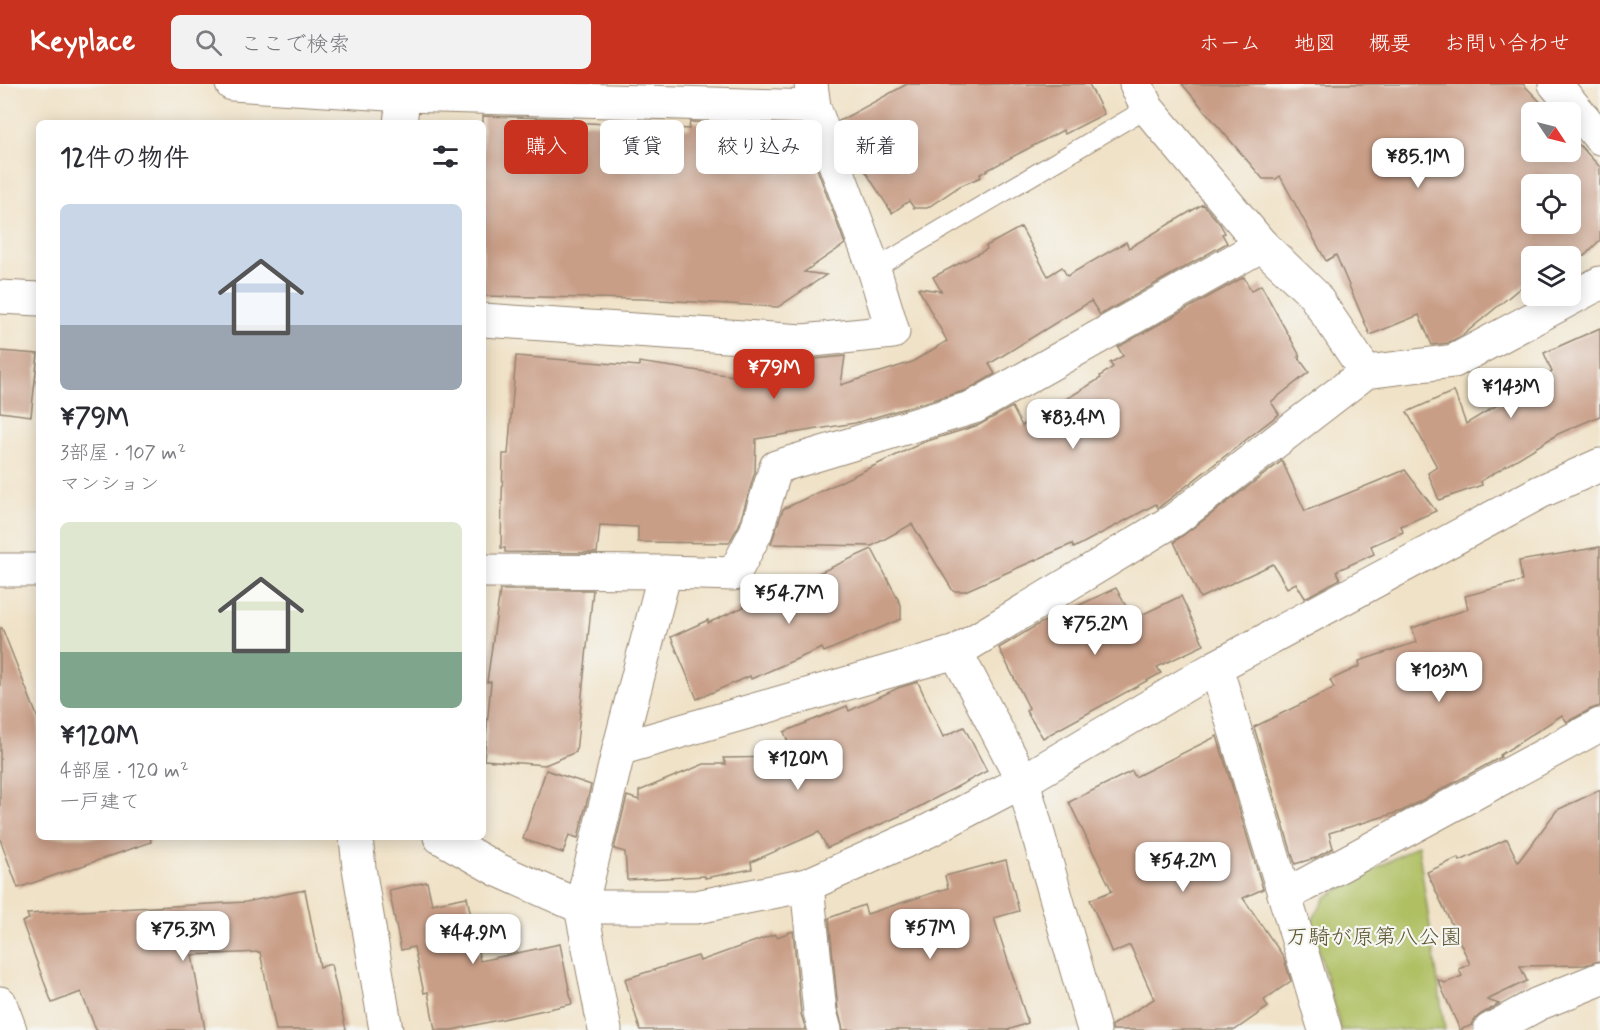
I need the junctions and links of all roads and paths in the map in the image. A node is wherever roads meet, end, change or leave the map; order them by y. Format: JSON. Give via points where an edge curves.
{"nodes":[{"id":1,"x":232,"y":84,"type":"edge"},
{"id":2,"x":1566,"y":90,"type":"edge"},
{"id":3,"x":813,"y":96,"type":"edge"},
{"id":4,"x":1142,"y":96,"type":"edge"},
{"id":5,"x":403,"y":101,"type":"edge"},
{"id":6,"x":1600,"y":138,"type":"edge"},
{"id":7,"x":1262,"y":245,"type":"junction"},
{"id":8,"x":874,"y":269,"type":"junction"},
{"id":9,"x":1600,"y":283,"type":"edge"},
{"id":10,"x":0,"y":297,"type":"edge"},
{"id":11,"x":36,"y":299,"type":"edge"},
{"id":12,"x":486,"y":320,"type":"edge"},
{"id":13,"x":1366,"y":372,"type":"junction"},
{"id":14,"x":1600,"y":465,"type":"edge"},
{"id":15,"x":0,"y":570,"type":"edge"},
{"id":16,"x":36,"y":570,"type":"edge"},
{"id":17,"x":486,"y":572,"type":"edge"},
{"id":18,"x":665,"y":572,"type":"junction"},
{"id":19,"x":956,"y":652,"type":"junction"},
{"id":20,"x":1216,"y":667,"type":"junction"},
{"id":21,"x":1600,"y":724,"type":"edge"},
{"id":22,"x":619,"y":750,"type":"junction"},
{"id":23,"x":1023,"y":781,"type":"junction"},
{"id":24,"x":356,"y":840,"type":"edge"},
{"id":25,"x":445,"y":840,"type":"edge"},
{"id":26,"x":807,"y":885,"type":"junction"},
{"id":27,"x":1286,"y":895,"type":"junction"},
{"id":28,"x":581,"y":907,"type":"junction"},
{"id":29,"x":1600,"y":979,"type":"edge"},
{"id":30,"x":0,"y":1003,"type":"edge"},
{"id":31,"x":10,"y":1030,"type":"edge"},
{"id":32,"x":386,"y":1030,"type":"edge"},
{"id":33,"x":605,"y":1030,"type":"edge"},
{"id":34,"x":825,"y":1030,"type":"edge"},
{"id":35,"x":1094,"y":1030,"type":"edge"},
{"id":36,"x":1325,"y":1030,"type":"edge"},
{"id":37,"x":1492,"y":1030,"type":"edge"}],
"edges":[{"from":1,"to":5,"type":"street"},
{"from":2,"to":6,"type":"street"},
{"from":3,"to":5,"type":"street"},
{"from":3,"to":8,"type":"street"},
{"from":4,"to":7,"type":"street"},
{"from":4,"to":8,"type":"lane"},
{"from":7,"to":13,"type":"street","via":[[1314,295]]},
{"from":7,"to":18,"type":"street","via":[[974,407],[776,467],[756,532],[734,574]]},
{"from":8,"to":12,"type":"street","via":[[893,333],[803,340]]},
{"from":9,"to":13,"type":"street","via":[[1454,361]]},
{"from":10,"to":11,"type":"street"},
{"from":13,"to":19,"type":"street","via":[[1174,520]]},
{"from":14,"to":20,"type":"street","via":[[1540,492]]},
{"from":15,"to":16,"type":"street"},
{"from":17,"to":18,"type":"street"},
{"from":18,"to":22,"type":"street"},
{"from":19,"to":22,"type":"street"},
{"from":19,"to":23,"type":"street"},
{"from":20,"to":23,"type":"street"},
{"from":20,"to":27,"type":"street"},
{"from":21,"to":27,"type":"street"},
{"from":22,"to":28,"type":"street"},
{"from":23,"to":26,"type":"street","via":[[928,831]]},
{"from":23,"to":35,"type":"street"},
{"from":24,"to":32,"type":"street"},
{"from":25,"to":28,"type":"street","via":[[498,870]]},
{"from":26,"to":28,"type":"street","via":[[696,907]]},
{"from":26,"to":34,"type":"street"},
{"from":27,"to":36,"type":"street"},
{"from":28,"to":33,"type":"street"},
{"from":29,"to":37,"type":"street","via":[[1538,1004]]},
{"from":30,"to":31,"type":"street"}]}
